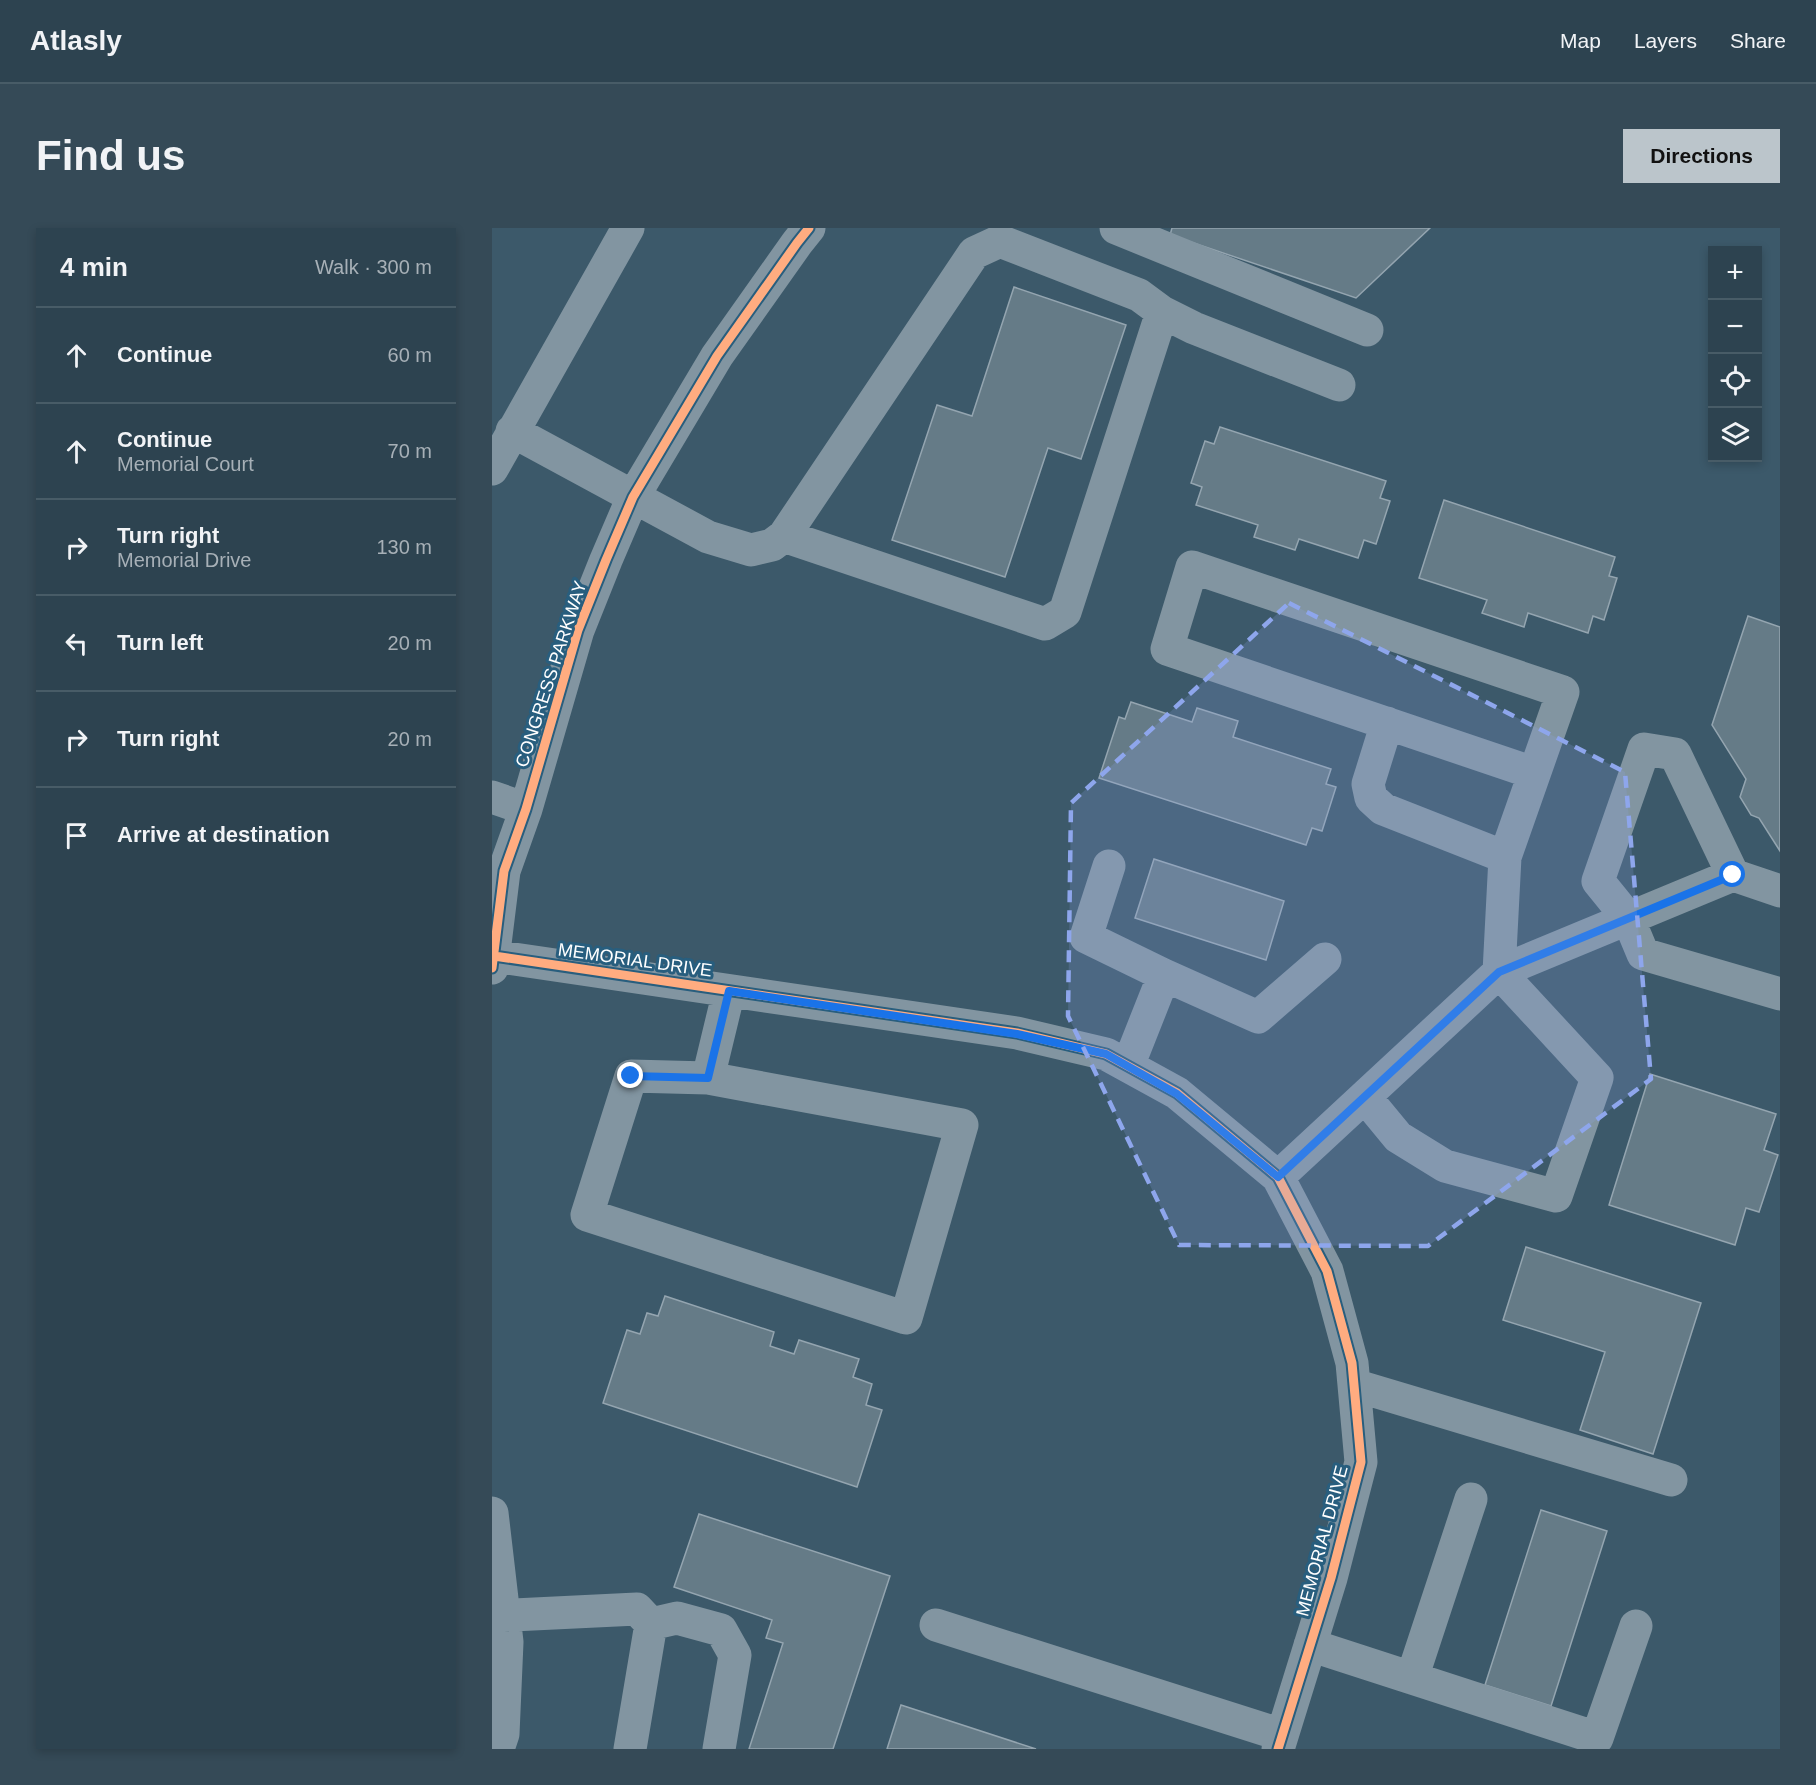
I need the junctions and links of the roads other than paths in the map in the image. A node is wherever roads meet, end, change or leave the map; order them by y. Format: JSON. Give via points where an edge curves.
{"nodes":[{"id":1,"x":628,"y":228,"type":"edge"},
{"id":2,"x":809,"y":228,"type":"edge"},
{"id":3,"x":1116,"y":228,"type":"edge"},
{"id":4,"x":1162,"y":312,"type":"junction"},
{"id":5,"x":1367,"y":330,"type":"dead end"},
{"id":6,"x":1339,"y":385,"type":"dead end"},
{"id":7,"x":512,"y":431,"type":"junction"},
{"id":8,"x":492,"y":469,"type":"edge"},
{"id":9,"x":633,"y":497,"type":"junction"},
{"id":10,"x":784,"y":536,"type":"junction"},
{"id":11,"x":1387,"y":723,"type":"junction"},
{"id":12,"x":1534,"y":773,"type":"junction"},
{"id":13,"x":492,"y":798,"type":"edge"},
{"id":14,"x":526,"y":809,"type":"junction"},
{"id":15,"x":1505,"y":857,"type":"junction"},
{"id":16,"x":1109,"y":866,"type":"dead end"},
{"id":17,"x":1733,"y":875,"type":"junction"},
{"id":18,"x":1780,"y":891,"type":"edge"},
{"id":19,"x":1628,"y":918,"type":"junction"},
{"id":20,"x":1325,"y":959,"type":"dead end"},
{"id":21,"x":493,"y":962,"type":"edge"},
{"id":22,"x":1499,"y":972,"type":"junction"},
{"id":23,"x":1164,"y":975,"type":"junction"},
{"id":24,"x":729,"y":991,"type":"junction"},
{"id":25,"x":1780,"y":994,"type":"edge"},
{"id":26,"x":1128,"y":1066,"type":"junction"},
{"id":27,"x":708,"y":1078,"type":"junction"},
{"id":28,"x":1365,"y":1097,"type":"junction"},
{"id":29,"x":1278,"y":1177,"type":"junction"},
{"id":30,"x":1354,"y":1385,"type":"junction"},
{"id":31,"x":1671,"y":1480,"type":"dead end"},
{"id":32,"x":1472,"y":1499,"type":"dead end"},
{"id":33,"x":492,"y":1514,"type":"edge"},
{"id":34,"x":498,"y":1616,"type":"edge"},
{"id":35,"x":651,"y":1624,"type":"junction"},
{"id":36,"x":936,"y":1625,"type":"dead end"},
{"id":37,"x":1636,"y":1626,"type":"dead end"},
{"id":38,"x":1310,"y":1645,"type":"junction"},
{"id":39,"x":1412,"y":1678,"type":"junction"},
{"id":40,"x":1280,"y":1742,"type":"edge"},
{"id":41,"x":498,"y":1749,"type":"edge"},
{"id":42,"x":630,"y":1749,"type":"edge"},
{"id":43,"x":719,"y":1749,"type":"edge"}],
"edges":[{"from":1,"to":7,"type":"street"},
{"from":2,"to":9,"type":"street","name":"CONGRESS PARKWAY","via":[[717,356]]},
{"from":3,"to":5,"type":"street"},
{"from":4,"to":6,"type":"street"},
{"from":4,"to":10,"type":"street","via":[[1139,295],[1000,241],[974,254]]},
{"from":4,"to":10,"type":"street","via":[[1065,612],[1045,624]]},
{"from":7,"to":8,"type":"street"},
{"from":7,"to":9,"type":"street"},
{"from":9,"to":10,"type":"street","via":[[708,537],[751,550],[772,545]]},
{"from":9,"to":14,"type":"street","name":"CONGRESS PARKWAY","via":[[578,630]]},
{"from":11,"to":12,"type":"street"},
{"from":11,"to":12,"type":"street","via":[[1167,649],[1192,567],[1563,692]]},
{"from":11,"to":15,"type":"street","via":[[1368,784],[1371,798],[1383,809]]},
{"from":12,"to":15,"type":"street"},
{"from":13,"to":14,"type":"street"},
{"from":14,"to":21,"type":"street","name":"CONGRESS PARKWAY","via":[[504,871]]},
{"from":15,"to":22,"type":"street"},
{"from":16,"to":23,"type":"street","via":[[1086,937]]},
{"from":17,"to":18,"type":"street"},
{"from":17,"to":19,"type":"street"},
{"from":17,"to":19,"type":"street","via":[[1675,754],[1644,749],[1598,881]]},
{"from":19,"to":22,"type":"street"},
{"from":19,"to":25,"type":"street","via":[[1643,954]]},
{"from":20,"to":23,"type":"street","via":[[1258,1017]]},
{"from":21,"to":24,"type":"street","name":"MEMORIAL DRIVE"},
{"from":22,"to":28,"type":"street"},
{"from":22,"to":28,"type":"street","via":[[1597,1078],[1556,1196],[1445,1166],[1398,1137]]},
{"from":23,"to":26,"type":"street"},
{"from":24,"to":26,"type":"street","name":"MEMORIAL DRIVE","via":[[1017,1034],[1106,1054]]},
{"from":24,"to":27,"type":"street"},
{"from":26,"to":29,"type":"street","name":"MEMORIAL DRIVE","via":[[1177,1094]]},
{"from":27,"to":27,"type":"street","via":[[631,1076],[587,1215],[906,1318],[962,1125]]},
{"from":28,"to":29,"type":"street"},
{"from":29,"to":30,"type":"street","name":"MEMORIAL DRIVE","via":[[1327,1271],[1352,1363]]},
{"from":30,"to":31,"type":"street"},
{"from":30,"to":38,"type":"street","name":"MEMORIAL DRIVE","via":[[1360,1462]]},
{"from":32,"to":39,"type":"street"},
{"from":33,"to":34,"type":"street"},
{"from":34,"to":35,"type":"street","via":[[637,1609]]},
{"from":34,"to":41,"type":"street","via":[[507,1642]]},
{"from":35,"to":42,"type":"street"},
{"from":35,"to":43,"type":"street","via":[[676,1618],[721,1630],[735,1655]]},
{"from":36,"to":40,"type":"street"},
{"from":37,"to":39,"type":"street","via":[[1598,1738]]},
{"from":38,"to":39,"type":"street"},
{"from":38,"to":40,"type":"street","name":"MEMORIAL DRIVE"}]}
